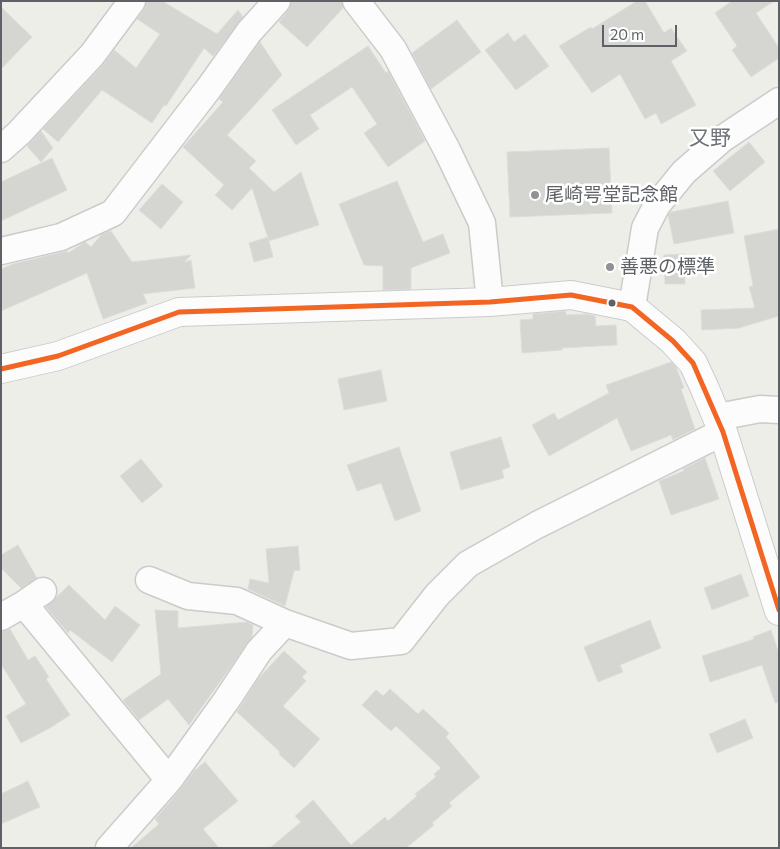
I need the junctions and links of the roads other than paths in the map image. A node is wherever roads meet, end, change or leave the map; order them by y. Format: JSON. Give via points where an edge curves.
{"nodes":[{"id":1,"x":132,"y":1,"type":"edge"},
{"id":2,"x":277,"y":1,"type":"edge"},
{"id":3,"x":356,"y":1,"type":"edge"},
{"id":4,"x":779,"y":101,"type":"edge"},
{"id":5,"x":1,"y":149,"type":"edge"},
{"id":6,"x":1,"y":251,"type":"edge"},
{"id":7,"x":490,"y":302,"type":"junction"},
{"id":8,"x":632,"y":307,"type":"junction"},
{"id":9,"x":1,"y":369,"type":"edge"},
{"id":10,"x":779,"y":410,"type":"edge"},
{"id":11,"x":720,"y":424,"type":"junction"},
{"id":12,"x":149,"y":580,"type":"dead end"},
{"id":13,"x":779,"y":611,"type":"edge"},
{"id":14,"x":1,"y":617,"type":"edge"},
{"id":15,"x":285,"y":623,"type":"junction"},
{"id":16,"x":168,"y":780,"type":"junction"},
{"id":17,"x":109,"y":848,"type":"edge"}],
"edges":[{"from":1,"to":5,"type":"street","via":[[92,55]]},
{"from":2,"to":6,"type":"street","via":[[249,32],[114,213],[62,237]]},
{"from":3,"to":7,"type":"street","via":[[393,49],[482,223]]},
{"from":4,"to":8,"type":"street","via":[[722,139],[684,172],[657,205],[645,228]]},
{"from":7,"to":8,"type":"street","via":[[571,295]]},
{"from":7,"to":9,"type":"street","via":[[179,312],[58,356]]},
{"from":8,"to":11,"type":"street","via":[[673,341],[692,363]]},
{"from":10,"to":11,"type":"street","via":[[760,409]]},
{"from":11,"to":13,"type":"street"},
{"from":11,"to":15,"type":"street","via":[[468,564],[437,595],[402,641],[351,646]]},
{"from":12,"to":15,"type":"street","via":[[188,596],[237,601]]},
{"from":14,"to":16,"type":"street","via":[[33,597]]},
{"from":15,"to":16,"type":"street","via":[[259,651]]},
{"from":16,"to":17,"type":"street"}]}
